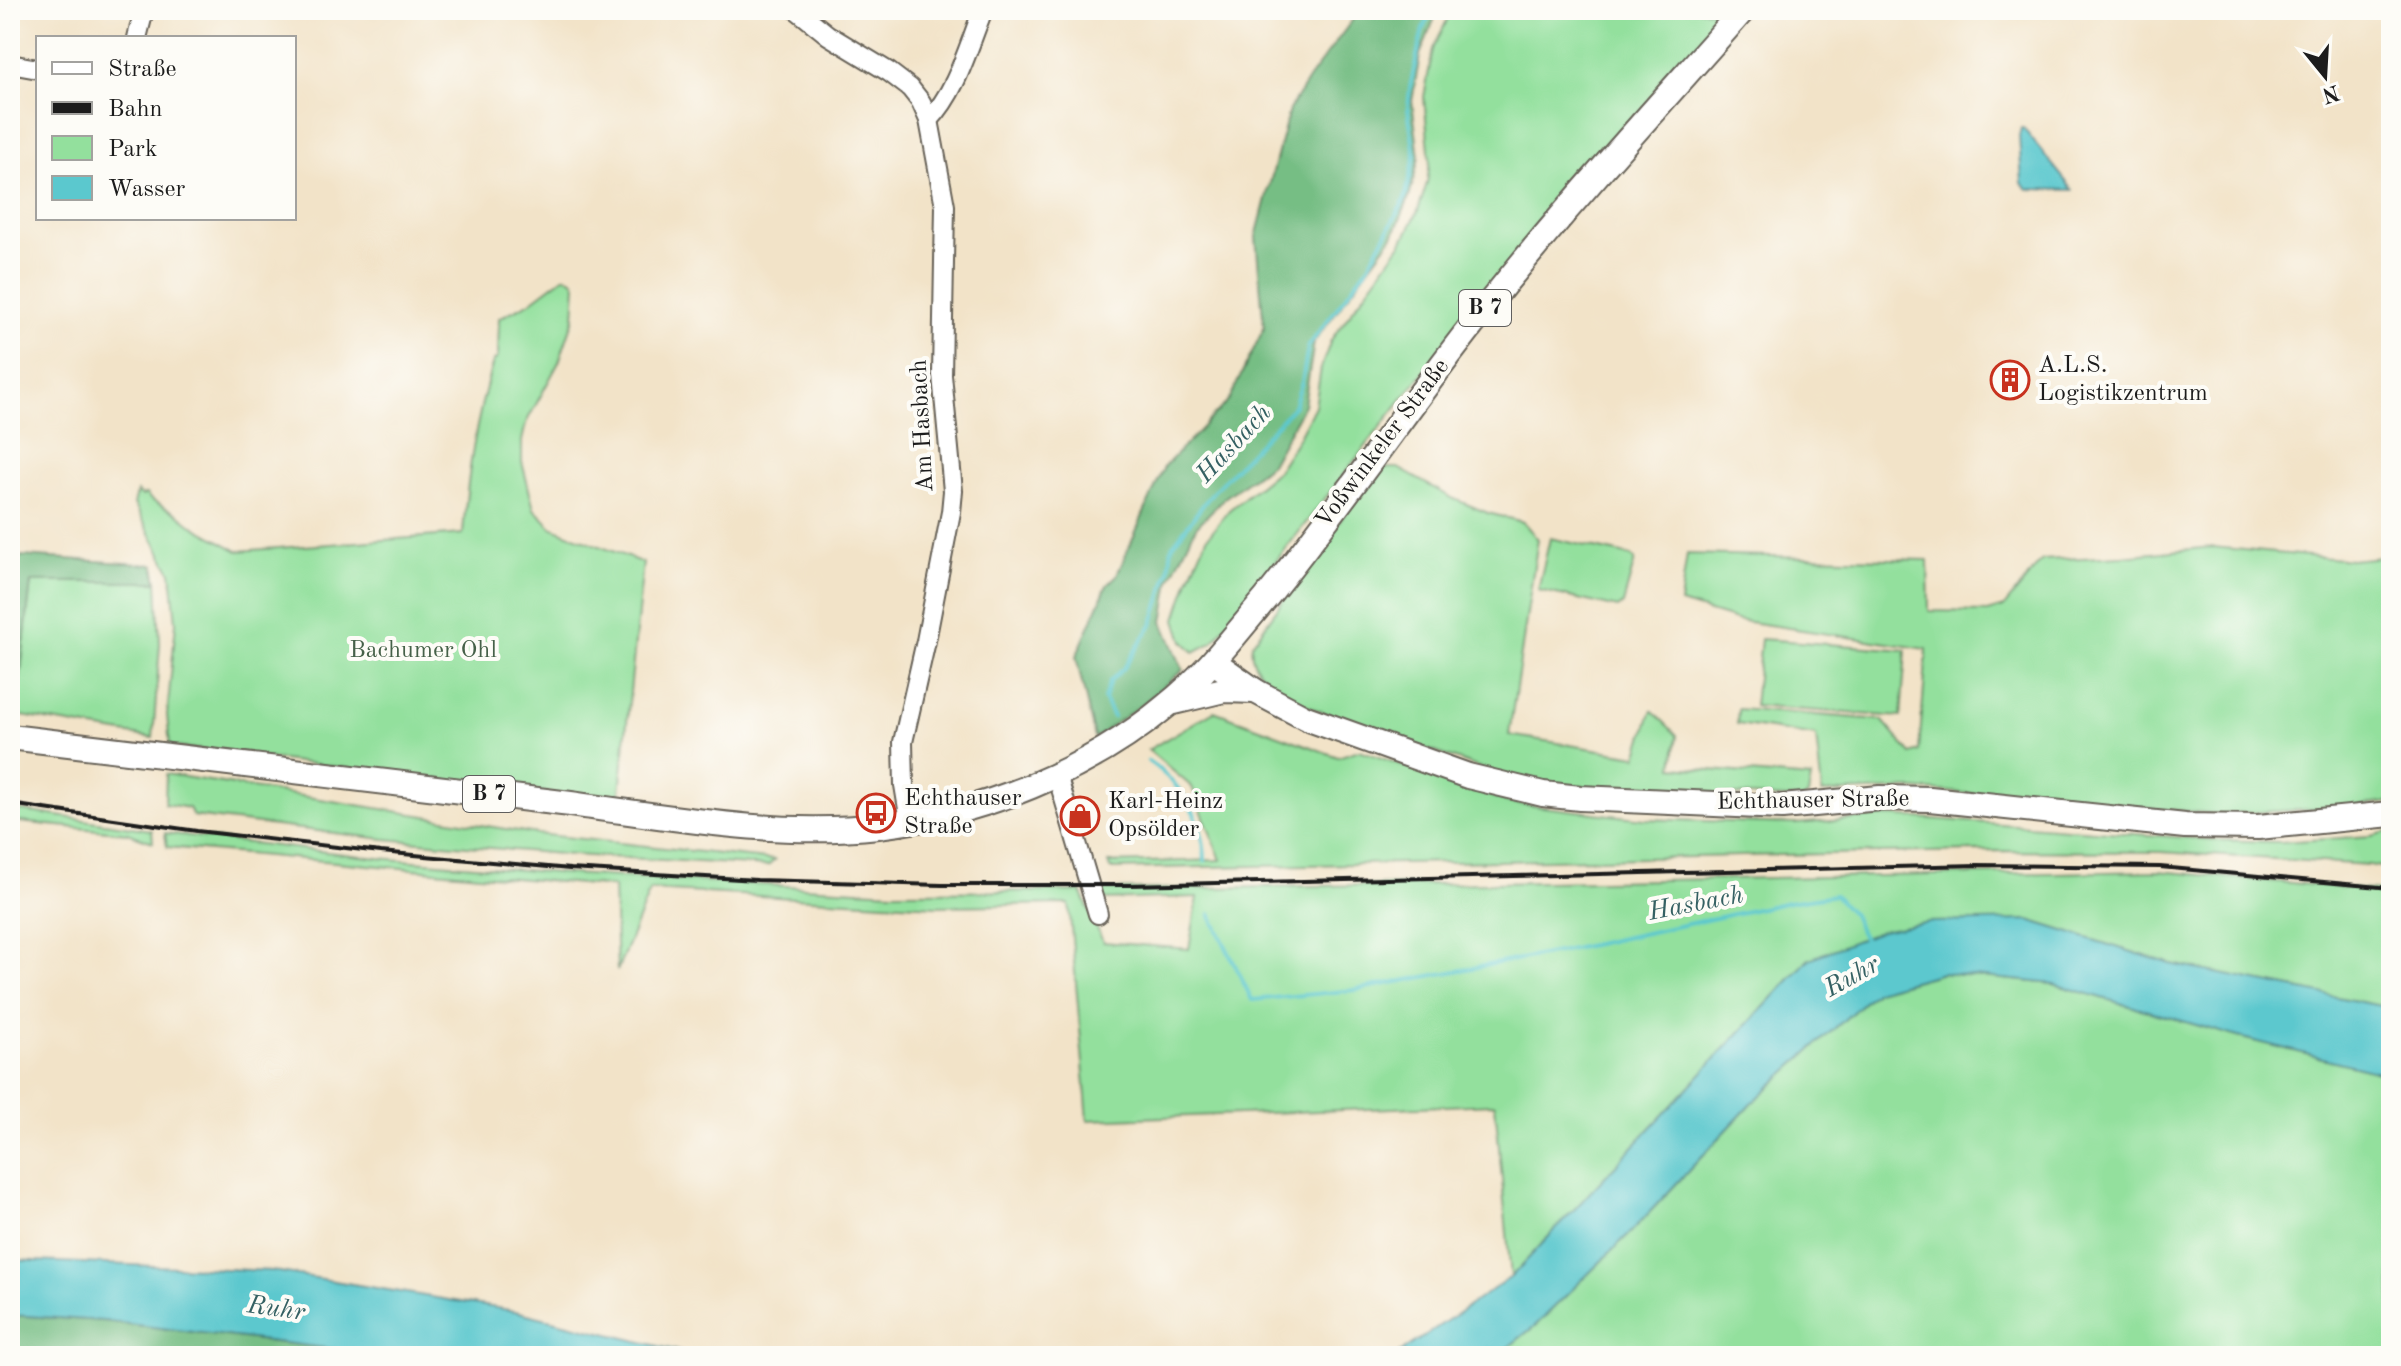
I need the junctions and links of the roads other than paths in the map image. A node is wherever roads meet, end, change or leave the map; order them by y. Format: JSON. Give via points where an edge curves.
{"nodes":[{"id":1,"x":144,"y":10,"type":"edge"},
{"id":2,"x":797,"y":10,"type":"edge"},
{"id":3,"x":983,"y":10,"type":"edge"},
{"id":4,"x":1743,"y":10,"type":"edge"},
{"id":5,"x":138,"y":36,"type":"edge"},
{"id":6,"x":10,"y":64,"type":"edge"},
{"id":7,"x":36,"y":69,"type":"edge"},
{"id":8,"x":929,"y":120,"type":"junction"},
{"id":9,"x":1214,"y":662,"type":"junction"},
{"id":10,"x":1255,"y":691,"type":"junction"},
{"id":11,"x":1171,"y":703,"type":"junction"},
{"id":12,"x":10,"y":737,"type":"edge"},
{"id":13,"x":1057,"y":775,"type":"junction"},
{"id":14,"x":2391,"y":814,"type":"edge"},
{"id":15,"x":910,"y":821,"type":"junction"},
{"id":16,"x":1098,"y":914,"type":"dead end"}],
"edges":[{"from":1,"to":5,"type":"street"},
{"from":2,"to":8,"type":"street","name":"Am Hasbach","via":[[910,88]]},
{"from":3,"to":8,"type":"street","via":[[953,85]]},
{"from":4,"to":9,"type":"main road","name":"Voßwinkeler Straße","number":"B 7","via":[[1485,308]]},
{"from":6,"to":7,"type":"street"},
{"from":8,"to":15,"type":"street","name":"Am Hasbach","via":[[945,206],[942,375],[953,491],[903,742]]},
{"from":9,"to":10,"type":"main road","name":"Echthauser Straße"},
{"from":9,"to":11,"type":"main road","number":"B 7"},
{"from":10,"to":11,"type":"main road","via":[[1224,690]]},
{"from":10,"to":14,"type":"main road","name":"Echthauser Straße","via":[[1306,718],[1457,773],[1580,798],[1782,807],[1930,799],[2185,826],[2258,827]]},
{"from":11,"to":13,"type":"main road","number":"B 7","via":[[1139,728]]},
{"from":12,"to":15,"type":"main road","number":"B 7","via":[[763,827],[811,830]]},
{"from":13,"to":15,"type":"main road","number":"B 7"},
{"from":13,"to":16,"type":"street"}]}
